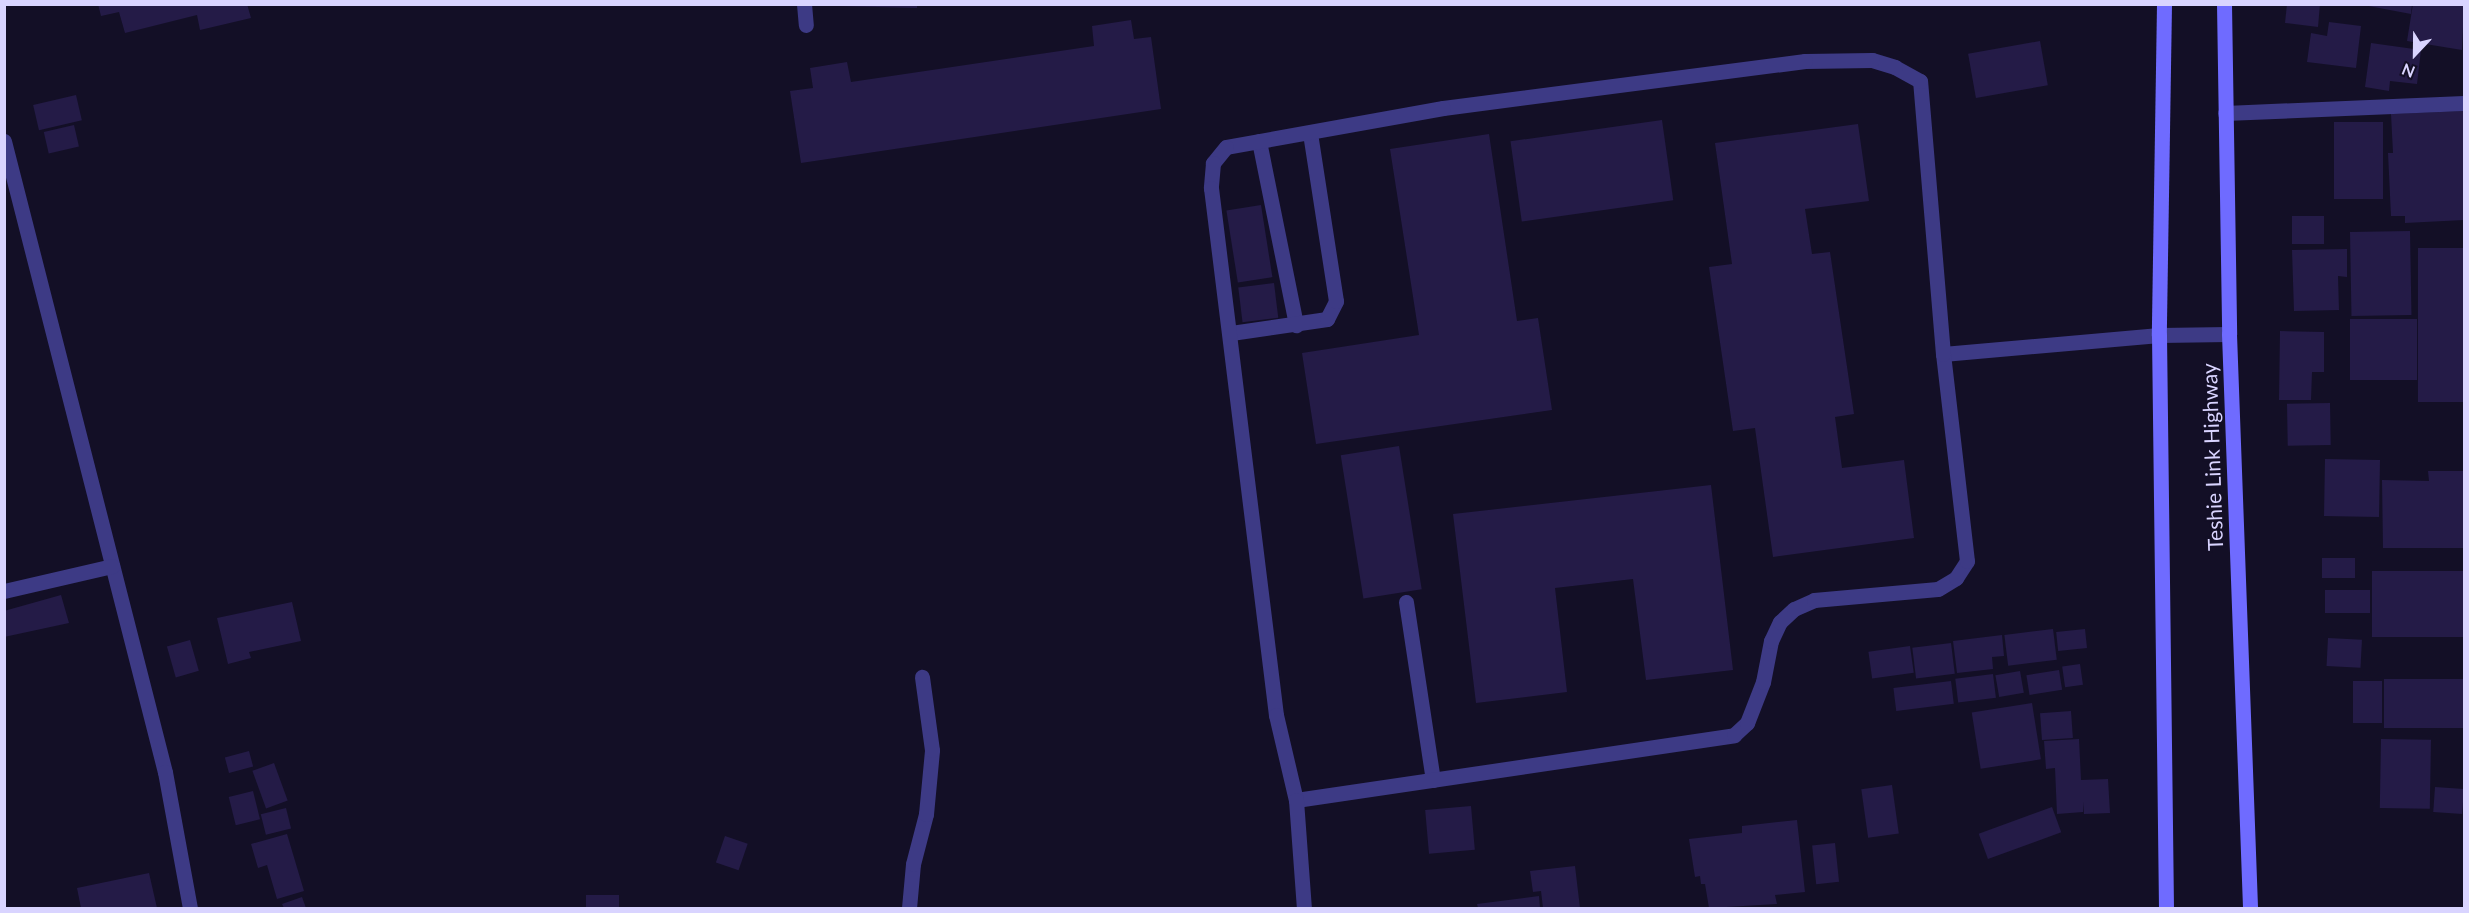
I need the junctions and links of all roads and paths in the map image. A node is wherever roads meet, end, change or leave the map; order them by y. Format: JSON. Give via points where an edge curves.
{"nodes":[{"id":1,"x":804,"y":4,"type":"edge"},
{"id":2,"x":2164,"y":4,"type":"edge"},
{"id":3,"x":2224,"y":4,"type":"edge"},
{"id":4,"x":806,"y":25,"type":"dead end"},
{"id":5,"x":2464,"y":103,"type":"edge"},
{"id":6,"x":2225,"y":112,"type":"junction"},
{"id":7,"x":1310,"y":134,"type":"junction"},
{"id":8,"x":1259,"y":141,"type":"junction"},
{"id":9,"x":5,"y":143,"type":"edge"},
{"id":10,"x":1296,"y":325,"type":"junction"},
{"id":11,"x":1231,"y":333,"type":"junction"},
{"id":12,"x":2229,"y":334,"type":"junction"},
{"id":13,"x":2159,"y":335,"type":"junction"},
{"id":14,"x":1943,"y":354,"type":"junction"},
{"id":15,"x":112,"y":566,"type":"junction"},
{"id":16,"x":4,"y":591,"type":"edge"},
{"id":17,"x":1406,"y":602,"type":"dead end"},
{"id":18,"x":922,"y":677,"type":"dead end"},
{"id":19,"x":1433,"y":780,"type":"junction"},
{"id":20,"x":1296,"y":800,"type":"junction"},
{"id":21,"x":190,"y":909,"type":"edge"},
{"id":22,"x":909,"y":909,"type":"edge"},
{"id":23,"x":1304,"y":909,"type":"edge"},
{"id":24,"x":2166,"y":909,"type":"edge"},
{"id":25,"x":2250,"y":909,"type":"edge"}],
"edges":[{"from":1,"to":4,"type":"street"},
{"from":2,"to":13,"type":"main road"},
{"from":3,"to":6,"type":"main road","name":"Teshie Link Highway"},
{"from":5,"to":6,"type":"street"},
{"from":6,"to":12,"type":"main road","name":"Teshie Link Highway"},
{"from":7,"to":8,"type":"street"},
{"from":7,"to":10,"type":"street","via":[[1336,301],[1327,319]]},
{"from":7,"to":14,"type":"street","via":[[1443,108],[1805,61],[1872,60],[1895,67],[1920,81]]},
{"from":8,"to":10,"type":"street"},
{"from":8,"to":11,"type":"street","via":[[1227,147],[1213,163],[1211,188]]},
{"from":9,"to":15,"type":"street"},
{"from":10,"to":11,"type":"street"},
{"from":11,"to":20,"type":"street","via":[[1276,715]]},
{"from":12,"to":13,"type":"street"},
{"from":12,"to":25,"type":"main road","name":"Teshie Link Highway"},
{"from":13,"to":14,"type":"street"},
{"from":13,"to":24,"type":"main road"},
{"from":14,"to":19,"type":"street","via":[[1968,561],[1956,578],[1938,589],[1814,600],[1794,609],[1780,622],[1771,641],[1748,723],[1734,735]]},
{"from":15,"to":16,"type":"street"},
{"from":15,"to":21,"type":"street","via":[[165,772]]},
{"from":17,"to":19,"type":"street"},
{"from":18,"to":22,"type":"street","via":[[932,750],[926,814],[913,864]]},
{"from":19,"to":20,"type":"street"},
{"from":20,"to":23,"type":"street"}]}
